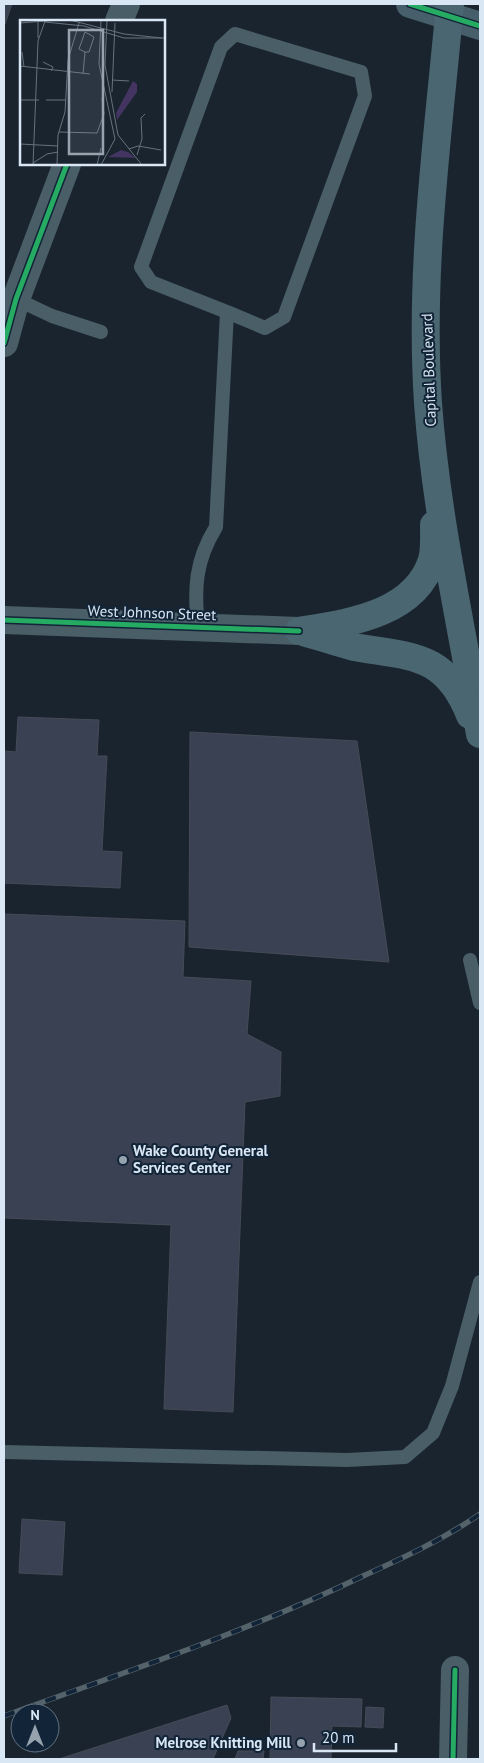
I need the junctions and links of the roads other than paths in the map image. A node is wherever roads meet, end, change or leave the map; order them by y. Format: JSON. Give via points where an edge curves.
{"nodes":[{"id":1,"x":126,"y":4,"type":"edge"},
{"id":2,"x":410,"y":4,"type":"edge"},
{"id":3,"x":450,"y":4,"type":"edge"},
{"id":4,"x":119,"y":20,"type":"edge"},
{"id":5,"x":480,"y":26,"type":"edge"},
{"id":6,"x":67,"y":165,"type":"edge"},
{"id":7,"x":10,"y":310,"type":"edge"},
{"id":8,"x":227,"y":312,"type":"junction"},
{"id":9,"x":102,"y":332,"type":"dead end"},
{"id":10,"x":4,"y":343,"type":"edge"},
{"id":11,"x":436,"y":478,"type":"junction"},
{"id":12,"x":4,"y":620,"type":"edge"},
{"id":13,"x":198,"y":627,"type":"junction"},
{"id":14,"x":299,"y":631,"type":"junction"},
{"id":15,"x":480,"y":734,"type":"edge"},
{"id":16,"x":480,"y":741,"type":"edge"},
{"id":17,"x":470,"y":960,"type":"dead end"},
{"id":18,"x":480,"y":1003,"type":"edge"},
{"id":19,"x":480,"y":1282,"type":"edge"},
{"id":20,"x":4,"y":1452,"type":"edge"},
{"id":21,"x":455,"y":1670,"type":"dead end"},
{"id":22,"x":453,"y":1759,"type":"edge"}],
"edges":[{"from":1,"to":4,"type":"street"},
{"from":2,"to":5,"type":"main road"},
{"from":3,"to":11,"type":"main road","name":"Capital Boulevard","via":[[428,230],[428,402]]},
{"from":6,"to":7,"type":"street"},
{"from":7,"to":9,"type":"lane","via":[[52,316]]},
{"from":7,"to":10,"type":"street"},
{"from":8,"to":8,"type":"lane","via":[[151,282],[141,267],[222,47],[235,34],[361,72],[365,96],[284,318],[265,328]]},
{"from":8,"to":13,"type":"lane","via":[[216,527],[204,546],[195,590]]},
{"from":11,"to":14,"type":"main road","via":[[432,560],[413,590],[394,605],[370,616]]},
{"from":11,"to":15,"type":"main road","name":"Capital Boulevard"},
{"from":12,"to":13,"type":"street","name":"West Johnson Street"},
{"from":13,"to":14,"type":"street","name":"West Johnson Street"},
{"from":14,"to":16,"type":"main road","via":[[353,646],[407,654],[431,665],[458,690]]},
{"from":17,"to":18,"type":"lane"},
{"from":19,"to":20,"type":"lane","via":[[452,1386],[434,1433],[405,1457],[347,1460]]},
{"from":21,"to":22,"type":"street"}]}
